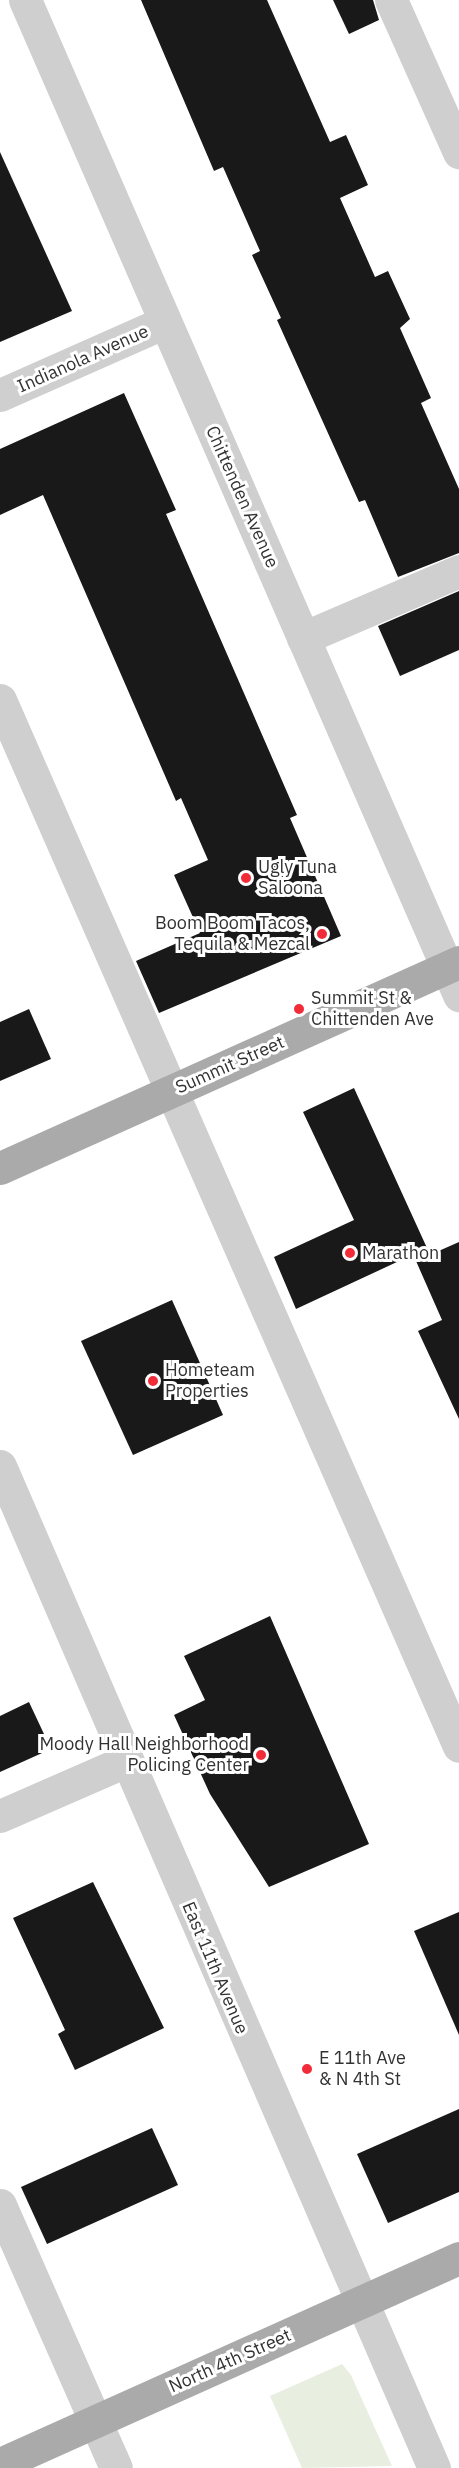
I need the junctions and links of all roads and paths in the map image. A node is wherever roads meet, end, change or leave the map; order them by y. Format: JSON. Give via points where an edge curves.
{"nodes":[{"id":1,"x":25,"y":0,"type":"edge"},
{"id":2,"x":391,"y":0,"type":"edge"},
{"id":3,"x":459,"y":152,"type":"edge"},
{"id":4,"x":165,"y":322,"type":"junction"},
{"id":5,"x":0,"y":396,"type":"edge"},
{"id":6,"x":459,"y":571,"type":"edge"},
{"id":7,"x":303,"y":638,"type":"junction"},
{"id":8,"x":0,"y":700,"type":"edge"},
{"id":9,"x":455,"y":974,"type":"edge"},
{"id":10,"x":172,"y":1091,"type":"junction"},
{"id":11,"x":0,"y":1168,"type":"edge"},
{"id":12,"x":0,"y":1466,"type":"edge"},
{"id":13,"x":8,"y":1507,"type":"edge"},
{"id":14,"x":459,"y":1746,"type":"edge"},
{"id":15,"x":126,"y":1761,"type":"junction"},
{"id":16,"x":0,"y":1816,"type":"edge"},
{"id":17,"x":0,"y":2205,"type":"edge"},
{"id":18,"x":459,"y":2258,"type":"edge"},
{"id":19,"x":360,"y":2303,"type":"junction"},
{"id":20,"x":95,"y":2421,"type":"junction"},
{"id":21,"x":0,"y":2464,"type":"edge"},
{"id":22,"x":116,"y":2468,"type":"edge"},
{"id":23,"x":434,"y":2468,"type":"edge"}],
"edges":[{"from":1,"to":4,"type":"street","name":"Chittenden Avenue"},
{"from":2,"to":3,"type":"street"},
{"from":4,"to":5,"type":"street","name":"Indianola Avenue"},
{"from":4,"to":7,"type":"street","name":"Chittenden Avenue"},
{"from":6,"to":7,"type":"street"},
{"from":7,"to":9,"type":"street","name":"Chittenden Avenue"},
{"from":8,"to":10,"type":"street"},
{"from":9,"to":10,"type":"main road","name":"Summit Street"},
{"from":10,"to":11,"type":"main road","name":"Summit Street"},
{"from":10,"to":14,"type":"street"},
{"from":12,"to":13,"type":"street","name":"East 11th Avenue"},
{"from":13,"to":15,"type":"street","name":"East 11th Avenue"},
{"from":15,"to":16,"type":"street"},
{"from":15,"to":19,"type":"street","name":"East 11th Avenue"},
{"from":17,"to":20,"type":"street"},
{"from":18,"to":19,"type":"main road","name":"North 4th Street"},
{"from":19,"to":20,"type":"main road","name":"North 4th Street"},
{"from":19,"to":23,"type":"street","name":"East 11th Avenue"},
{"from":20,"to":21,"type":"main road","name":"North 4th Street"},
{"from":20,"to":22,"type":"street"}]}
